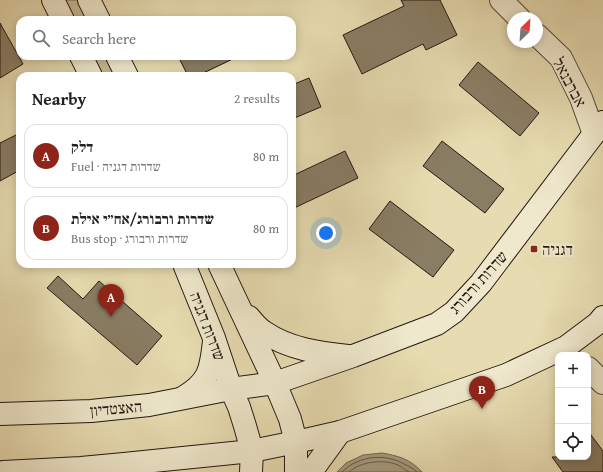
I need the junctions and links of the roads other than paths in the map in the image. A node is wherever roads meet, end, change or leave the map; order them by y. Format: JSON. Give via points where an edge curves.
{"nodes":[{"id":1,"x":53,"y":0,"type":"edge"},
{"id":2,"x":89,"y":0,"type":"edge"},
{"id":3,"x":501,"y":0,"type":"edge"},
{"id":4,"x":513,"y":12,"type":"edge"},
{"id":5,"x":61,"y":16,"type":"edge"},
{"id":6,"x":97,"y":16,"type":"edge"},
{"id":7,"x":543,"y":41,"type":"edge"},
{"id":8,"x":83,"y":60,"type":"edge"},
{"id":9,"x":119,"y":60,"type":"edge"},
{"id":10,"x":89,"y":72,"type":"edge"},
{"id":11,"x":125,"y":72,"type":"edge"},
{"id":12,"x":598,"y":128,"type":"edge"},
{"id":13,"x":186,"y":268,"type":"edge"},
{"id":14,"x":221,"y":268,"type":"edge"},
{"id":15,"x":239,"y":306,"type":"junction"},
{"id":16,"x":603,"y":317,"type":"edge"},
{"id":17,"x":214,"y":338,"type":"junction"},
{"id":18,"x":570,"y":351,"type":"edge"},
{"id":19,"x":353,"y":356,"type":"junction"},
{"id":20,"x":591,"y":371,"type":"edge"},
{"id":21,"x":275,"y":382,"type":"junction"},
{"id":22,"x":603,"y":383,"type":"edge"},
{"id":23,"x":231,"y":389,"type":"junction"},
{"id":24,"x":181,"y":399,"type":"junction"},
{"id":25,"x":0,"y":414,"type":"edge"},
{"id":26,"x":340,"y":432,"type":"junction"},
{"id":27,"x":296,"y":442,"type":"junction"},
{"id":28,"x":252,"y":451,"type":"junction"},
{"id":29,"x":124,"y":464,"type":"junction"},
{"id":30,"x":3,"y":472,"type":"edge"},
{"id":31,"x":158,"y":472,"type":"edge"},
{"id":32,"x":251,"y":472,"type":"edge"},
{"id":33,"x":296,"y":472,"type":"edge"},
{"id":34,"x":310,"y":472,"type":"edge"}],
"edges":[{"from":1,"to":5,"type":"main road"},
{"from":2,"to":6,"type":"main road"},
{"from":3,"to":4,"type":"main road"},
{"from":7,"to":12,"type":"main road","name":"אברבנאל","via":[[561,58]]},
{"from":8,"to":10,"type":"main road"},
{"from":9,"to":11,"type":"main road"},
{"from":12,"to":19,"type":"main road","name":"שדרות ורבורג","via":[[481,283],[454,312],[437,324]]},
{"from":13,"to":17,"type":"main road","name":"שדרות דגניה"},
{"from":14,"to":15,"type":"main road"},
{"from":15,"to":19,"type":"main road","via":[[263,332],[291,346]]},
{"from":15,"to":21,"type":"main road"},
{"from":16,"to":18,"type":"main road"},
{"from":17,"to":23,"type":"main road","name":"שדרות דגניה"},
{"from":17,"to":24,"type":"main road","via":[[207,377],[200,386]]},
{"from":18,"to":26,"type":"main road"},
{"from":19,"to":21,"type":"main road","name":"שדרות ורבורג"},
{"from":20,"to":22,"type":"main road"},
{"from":21,"to":23,"type":"main road","name":"שדרות ורבורג"},
{"from":21,"to":27,"type":"main road"},
{"from":23,"to":24,"type":"main road","name":"האצטדיון"},
{"from":23,"to":28,"type":"main road","name":"שדרות דגניה"},
{"from":24,"to":25,"type":"main road","name":"האצטדיון","via":[[91,411]]},
{"from":26,"to":27,"type":"main road"},
{"from":26,"to":34,"type":"main road"},
{"from":27,"to":28,"type":"main road"},
{"from":27,"to":33,"type":"main road"},
{"from":28,"to":29,"type":"main road"},
{"from":28,"to":32,"type":"main road","name":"שדרות דגניה"},
{"from":29,"to":30,"type":"main road"},
{"from":29,"to":31,"type":"main road"}]}
